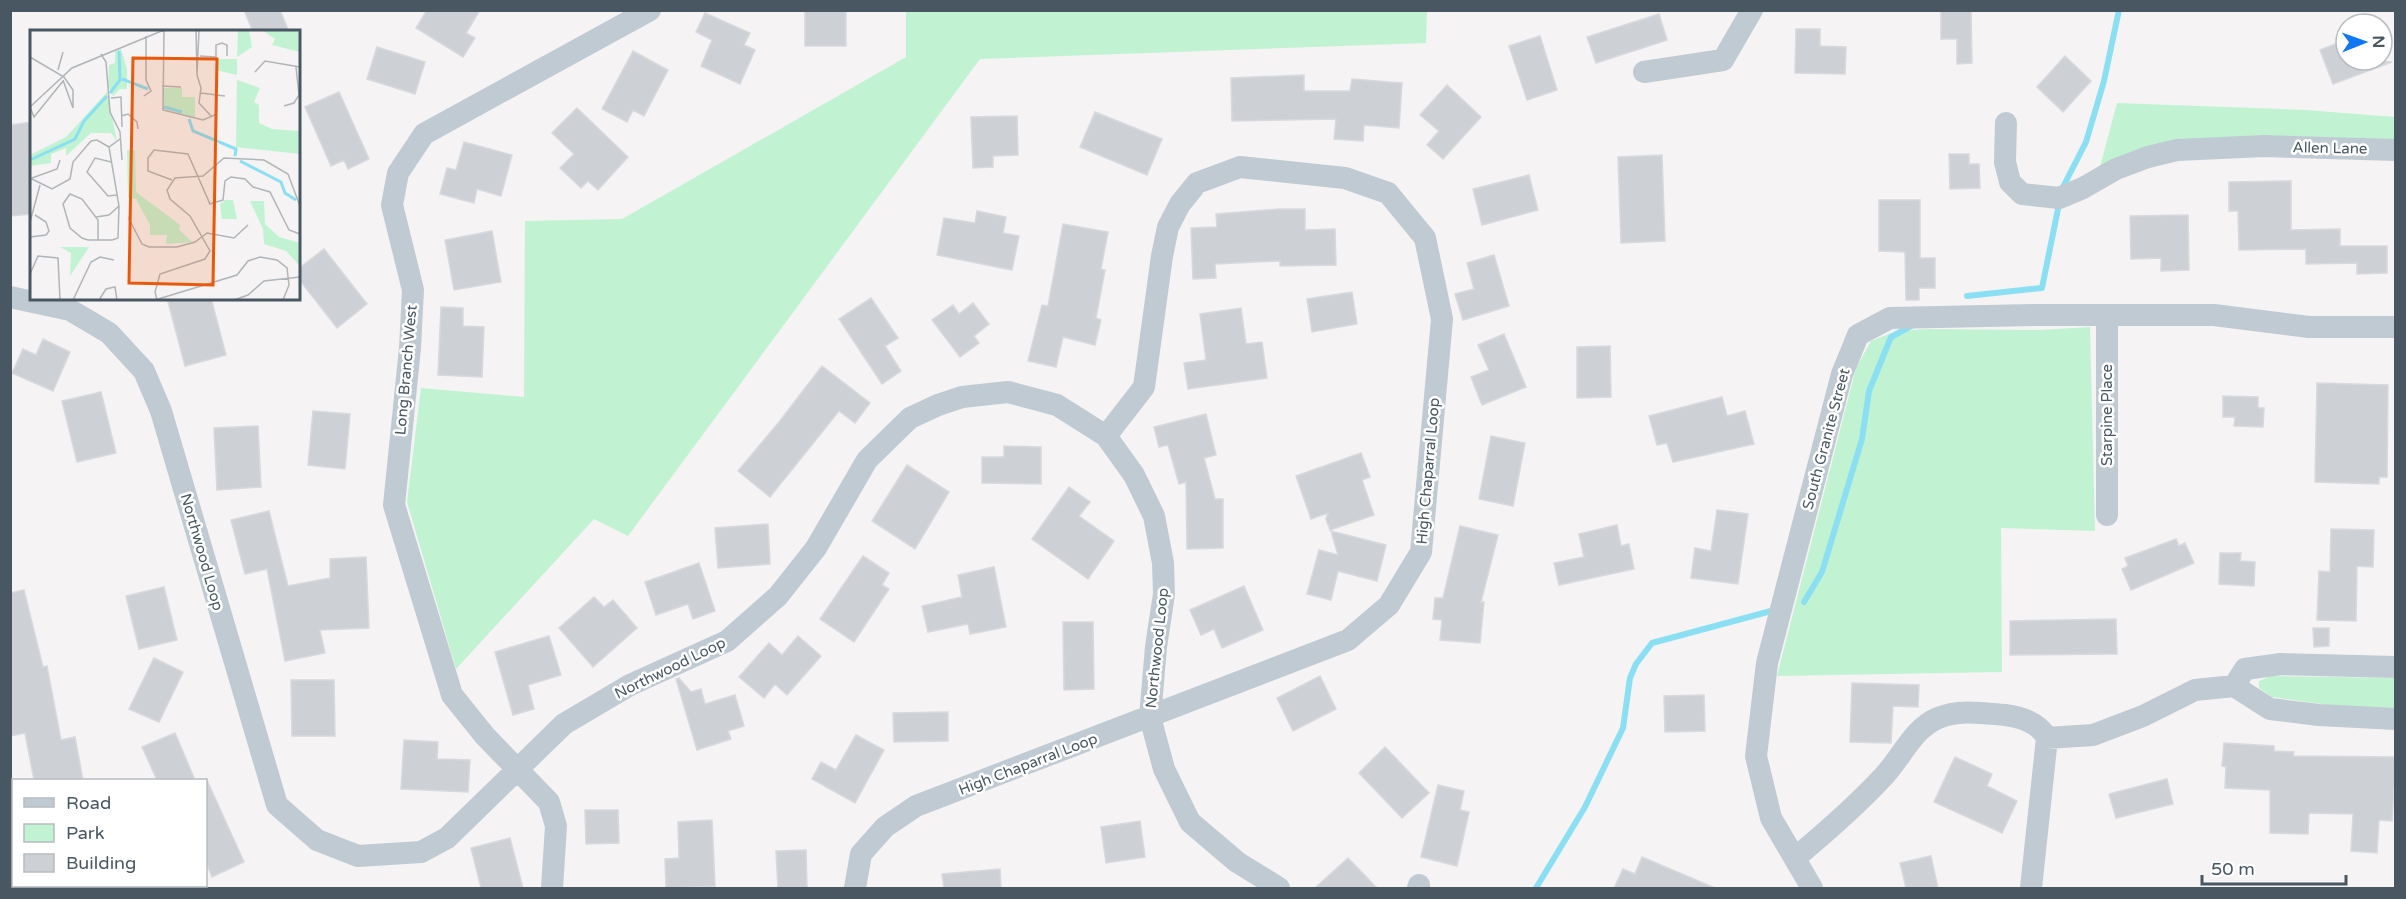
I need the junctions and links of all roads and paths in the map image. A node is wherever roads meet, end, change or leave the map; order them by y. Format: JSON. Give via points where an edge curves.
{"nodes":[{"id":1,"x":650,"y":10,"type":"edge"},
{"id":2,"x":1752,"y":10,"type":"edge"},
{"id":3,"x":1644,"y":72,"type":"dead end"},
{"id":4,"x":2006,"y":123,"type":"dead end"},
{"id":5,"x":2396,"y":150,"type":"edge"},
{"id":6,"x":10,"y":297,"type":"edge"},
{"id":7,"x":2107,"y":315,"type":"junction"},
{"id":8,"x":2396,"y":327,"type":"edge"},
{"id":9,"x":1106,"y":436,"type":"junction"},
{"id":10,"x":2108,"y":514,"type":"dead end"},
{"id":11,"x":2396,"y":667,"type":"edge"},
{"id":12,"x":2234,"y":686,"type":"junction"},
{"id":13,"x":1150,"y":717,"type":"junction"},
{"id":14,"x":2396,"y":719,"type":"edge"},
{"id":15,"x":2047,"y":738,"type":"junction"},
{"id":16,"x":518,"y":769,"type":"junction"},
{"id":17,"x":1795,"y":858,"type":"junction"},
{"id":18,"x":552,"y":888,"type":"edge"},
{"id":19,"x":855,"y":888,"type":"edge"},
{"id":20,"x":1279,"y":888,"type":"edge"},
{"id":21,"x":1812,"y":888,"type":"edge"},
{"id":22,"x":2031,"y":888,"type":"edge"}],
"edges":[{"from":1,"to":16,"type":"street","name":"Long Branch West","via":[[424,134],[398,172],[392,205],[412,290],[394,505],[452,695]]},
{"from":2,"to":3,"type":"street","via":[[1723,60]]},
{"from":4,"to":5,"type":"street","name":"Allen Lane","via":[[2005,162],[2010,182],[2022,194],[2054,197],[2083,188],[2116,169],[2177,150],[2264,146]]},
{"from":6,"to":16,"type":"street","name":"Northwood Loop","via":[[70,310],[110,333],[144,371],[161,411],[277,805],[317,840],[338,850],[358,855],[421,852],[447,838]]},
{"from":7,"to":8,"type":"street","name":"South Granite Street","via":[[2214,315],[2309,327]]},
{"from":7,"to":10,"type":"street","name":"Starpine Place"},
{"from":7,"to":17,"type":"street","name":"South Granite Street","via":[[1890,318],[1858,335],[1842,374],[1767,663],[1756,756],[1771,818]]},
{"from":9,"to":13,"type":"street","name":"Northwood Loop","via":[[1134,475],[1154,516],[1163,563],[1164,594]]},
{"from":9,"to":13,"type":"street","name":"High Chaparral Loop","via":[[1144,387],[1168,226],[1197,183],[1240,167],[1345,178],[1388,193],[1425,238],[1442,320],[1420,552],[1389,605],[1348,640]]},
{"from":9,"to":16,"type":"street","name":"Northwood Loop","via":[[1057,405],[1008,392],[962,397],[910,418],[867,460],[816,548],[778,596],[727,641],[630,685],[564,724]]},
{"from":11,"to":12,"type":"street","via":[[2281,664],[2245,669]]},
{"from":12,"to":14,"type":"street","via":[[2270,709]]},
{"from":12,"to":15,"type":"street","via":[[2195,690],[2093,735]]},
{"from":13,"to":19,"type":"street","name":"High Chaparral Loop","via":[[916,806],[885,827],[861,854]]},
{"from":13,"to":20,"type":"street","name":"Northwood Loop","via":[[1164,769],[1190,822],[1237,862]]},
{"from":15,"to":17,"type":"street","via":[[2042,728],[2015,716],[1964,711],[1937,719],[1918,732],[1854,807]]},
{"from":15,"to":22,"type":"street"},
{"from":16,"to":18,"type":"street","name":"Long Branch West","via":[[549,802],[556,826]]},
{"from":17,"to":21,"type":"street","name":"South Granite Street"}]}
